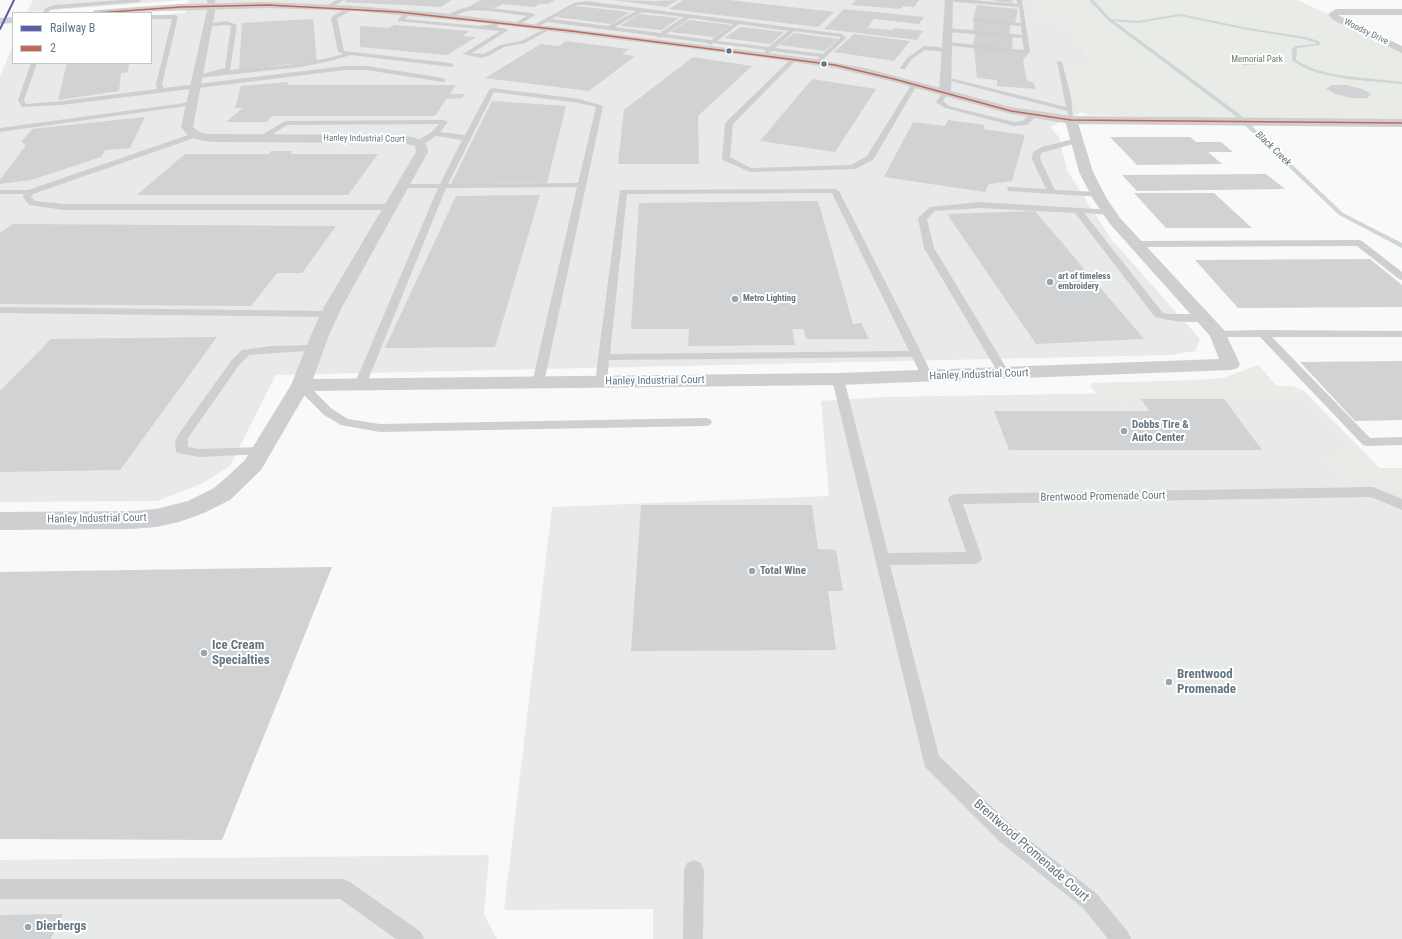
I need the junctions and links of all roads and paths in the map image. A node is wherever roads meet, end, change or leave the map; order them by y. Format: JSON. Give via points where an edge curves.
{"nodes":[{"id":1,"x":139,"y":0,"type":"edge"},
{"id":2,"x":334,"y":0,"type":"edge"},
{"id":3,"x":341,"y":0,"type":"edge"},
{"id":4,"x":949,"y":0,"type":"edge"},
{"id":5,"x":955,"y":0,"type":"edge"},
{"id":6,"x":212,"y":3,"type":"edge"},
{"id":7,"x":1020,"y":3,"type":"edge"},
{"id":8,"x":323,"y":8,"type":"junction"},
{"id":9,"x":351,"y":9,"type":"junction"},
{"id":10,"x":641,"y":10,"type":"junction"},
{"id":11,"x":45,"y":12,"type":"edge"},
{"id":12,"x":107,"y":12,"type":"edge"},
{"id":13,"x":1402,"y":12,"type":"edge"},
{"id":14,"x":445,"y":14,"type":"junction"},
{"id":15,"x":690,"y":16,"type":"junction"},
{"id":16,"x":405,"y":17,"type":"junction"},
{"id":17,"x":152,"y":18,"type":"edge"},
{"id":18,"x":12,"y":20,"type":"edge"},
{"id":19,"x":975,"y":20,"type":"dead end"},
{"id":20,"x":0,"y":21,"type":"edge"},
{"id":21,"x":500,"y":22,"type":"junction"},
{"id":22,"x":739,"y":22,"type":"junction"},
{"id":23,"x":517,"y":24,"type":"junction"},
{"id":24,"x":548,"y":24,"type":"junction"},
{"id":25,"x":208,"y":25,"type":"junction"},
{"id":26,"x":1023,"y":25,"type":"junction"},
{"id":27,"x":490,"y":27,"type":"junction"},
{"id":28,"x":609,"y":28,"type":"junction"},
{"id":29,"x":793,"y":29,"type":"junction"},
{"id":30,"x":948,"y":30,"type":"junction"},
{"id":31,"x":600,"y":34,"type":"junction"},
{"id":32,"x":662,"y":35,"type":"junction"},
{"id":33,"x":1025,"y":37,"type":"junction"},
{"id":34,"x":650,"y":41,"type":"junction"},
{"id":35,"x":713,"y":41,"type":"junction"},
{"id":36,"x":947,"y":47,"type":"junction"},
{"id":37,"x":703,"y":48,"type":"junction"},
{"id":38,"x":1402,"y":50,"type":"edge"},
{"id":39,"x":766,"y":52,"type":"junction"},
{"id":40,"x":348,"y":54,"type":"junction"},
{"id":41,"x":794,"y":59,"type":"junction"},
{"id":42,"x":820,"y":59,"type":"junction"},
{"id":43,"x":1059,"y":62,"type":"dead end"},
{"id":44,"x":34,"y":64,"type":"edge"},
{"id":45,"x":451,"y":65,"type":"dead end"},
{"id":46,"x":903,"y":68,"type":"dead end"},
{"id":47,"x":216,"y":73,"type":"junction"},
{"id":48,"x":946,"y":79,"type":"junction"},
{"id":49,"x":443,"y":80,"type":"dead end"},
{"id":50,"x":196,"y":81,"type":"junction"},
{"id":51,"x":914,"y":85,"type":"junction"},
{"id":52,"x":161,"y":90,"type":"junction"},
{"id":53,"x":945,"y":94,"type":"junction"},
{"id":54,"x":192,"y":104,"type":"junction"},
{"id":55,"x":1070,"y":115,"type":"junction"},
{"id":56,"x":1402,"y":123,"type":"edge"},
{"id":57,"x":0,"y":130,"type":"edge"},
{"id":58,"x":435,"y":134,"type":"junction"},
{"id":59,"x":194,"y":135,"type":"junction"},
{"id":60,"x":261,"y":138,"type":"junction"},
{"id":61,"x":467,"y":138,"type":"junction"},
{"id":62,"x":1077,"y":140,"type":"junction"},
{"id":63,"x":419,"y":143,"type":"junction"},
{"id":64,"x":582,"y":185,"type":"junction"},
{"id":65,"x":402,"y":186,"type":"junction"},
{"id":66,"x":443,"y":186,"type":"junction"},
{"id":67,"x":1012,"y":189,"type":"dead end"},
{"id":68,"x":0,"y":192,"type":"edge"},
{"id":69,"x":29,"y":192,"type":"junction"},
{"id":70,"x":1052,"y":192,"type":"junction"},
{"id":71,"x":1098,"y":196,"type":"junction"},
{"id":72,"x":390,"y":207,"type":"junction"},
{"id":73,"x":1077,"y":210,"type":"junction"},
{"id":74,"x":1109,"y":212,"type":"junction"},
{"id":75,"x":1137,"y":244,"type":"junction"},
{"id":76,"x":1402,"y":277,"type":"edge"},
{"id":77,"x":0,"y":310,"type":"edge"},
{"id":78,"x":330,"y":314,"type":"junction"},
{"id":79,"x":1204,"y":318,"type":"junction"},
{"id":80,"x":1262,"y":333,"type":"junction"},
{"id":81,"x":1218,"y":334,"type":"junction"},
{"id":82,"x":1402,"y":334,"type":"edge"},
{"id":83,"x":315,"y":348,"type":"junction"},
{"id":84,"x":916,"y":354,"type":"junction"},
{"id":85,"x":604,"y":357,"type":"junction"},
{"id":86,"x":1004,"y":374,"type":"junction"},
{"id":87,"x":927,"y":377,"type":"junction"},
{"id":88,"x":838,"y":379,"type":"junction"},
{"id":89,"x":538,"y":382,"type":"junction"},
{"id":90,"x":602,"y":382,"type":"junction"},
{"id":91,"x":301,"y":385,"type":"junction"},
{"id":92,"x":360,"y":385,"type":"junction"},
{"id":93,"x":706,"y":422,"type":"dead end"},
{"id":94,"x":1402,"y":441,"type":"edge"},
{"id":95,"x":261,"y":451,"type":"junction"},
{"id":96,"x":1402,"y":505,"type":"edge"},
{"id":97,"x":0,"y":521,"type":"edge"},
{"id":98,"x":883,"y":559,"type":"junction"},
{"id":99,"x":694,"y":870,"type":"dead end"},
{"id":100,"x":0,"y":889,"type":"edge"},
{"id":101,"x":414,"y":939,"type":"edge"},
{"id":102,"x":693,"y":939,"type":"edge"},
{"id":103,"x":1121,"y":939,"type":"edge"}],
"edges":[{"from":1,"to":11,"type":"lane","via":[[55,7]]},
{"from":2,"to":8,"type":"lane"},
{"from":3,"to":8,"type":"lane"},
{"from":4,"to":30,"type":"street"},
{"from":5,"to":7,"type":"lane"},
{"from":6,"to":8,"type":"street"},
{"from":6,"to":12,"type":"street"},
{"from":6,"to":25,"type":"street"},
{"from":7,"to":26,"type":"lane"},
{"from":8,"to":9,"type":"street"},
{"from":9,"to":16,"type":"street"},
{"from":9,"to":40,"type":"lane","via":[[334,18],[341,52]]},
{"from":10,"to":15,"type":"lane"},
{"from":10,"to":24,"type":"lane","via":[[576,4]]},
{"from":10,"to":28,"type":"lane"},
{"from":13,"to":38,"type":"street","name":"Woodsy Drive","via":[[1332,14]]},
{"from":14,"to":16,"type":"street"},
{"from":14,"to":21,"type":"street"},
{"from":14,"to":23,"type":"lane","via":[[472,8],[532,14]]},
{"from":15,"to":22,"type":"lane"},
{"from":15,"to":32,"type":"lane"},
{"from":16,"to":27,"type":"lane","via":[[479,28]]},
{"from":17,"to":52,"type":"lane","via":[[175,17],[159,84]]},
{"from":18,"to":20,"type":"street"},
{"from":19,"to":26,"type":"lane"},
{"from":21,"to":23,"type":"street"},
{"from":21,"to":27,"type":"lane"},
{"from":22,"to":29,"type":"lane"},
{"from":22,"to":35,"type":"lane"},
{"from":23,"to":24,"type":"street"},
{"from":24,"to":27,"type":"lane","via":[[523,42],[502,46],[486,55],[466,54],[505,30]]},
{"from":24,"to":28,"type":"lane"},
{"from":24,"to":31,"type":"street"},
{"from":25,"to":47,"type":"lane","via":[[234,24],[228,69]]},
{"from":25,"to":50,"type":"street"},
{"from":26,"to":33,"type":"lane"},
{"from":28,"to":31,"type":"lane"},
{"from":28,"to":32,"type":"lane"},
{"from":29,"to":39,"type":"lane"},
{"from":29,"to":42,"type":"lane","via":[[842,36],[843,38]]},
{"from":30,"to":33,"type":"lane"},
{"from":30,"to":36,"type":"street"},
{"from":31,"to":34,"type":"street"},
{"from":32,"to":34,"type":"lane"},
{"from":32,"to":35,"type":"lane"},
{"from":33,"to":36,"type":"lane","via":[[1027,52]]},
{"from":34,"to":37,"type":"street"},
{"from":35,"to":37,"type":"lane"},
{"from":35,"to":39,"type":"lane"},
{"from":36,"to":46,"type":"lane","via":[[924,48],[909,59]]},
{"from":36,"to":48,"type":"street"},
{"from":37,"to":39,"type":"street"},
{"from":39,"to":41,"type":"street"},
{"from":39,"to":42,"type":"lane"},
{"from":40,"to":45,"type":"lane"},
{"from":40,"to":47,"type":"lane","via":[[316,63]]},
{"from":41,"to":42,"type":"street"},
{"from":41,"to":51,"type":"lane","via":[[729,123],[726,158],[750,170],[852,167],[870,158]]},
{"from":42,"to":51,"type":"street"},
{"from":43,"to":55,"type":"lane"},
{"from":44,"to":52,"type":"lane","via":[[21,100],[24,106]]},
{"from":47,"to":50,"type":"lane"},
{"from":48,"to":53,"type":"street"},
{"from":48,"to":55,"type":"lane"},
{"from":49,"to":50,"type":"lane","via":[[366,68],[345,68]]},
{"from":50,"to":52,"type":"lane"},
{"from":50,"to":54,"type":"street"},
{"from":51,"to":53,"type":"street"},
{"from":53,"to":55,"type":"street","via":[[1032,116]]},
{"from":54,"to":57,"type":"lane"},
{"from":54,"to":59,"type":"street","via":[[187,128]]},
{"from":55,"to":56,"type":"street"},
{"from":55,"to":62,"type":"street","name":"Hanley Industrial Court"},
{"from":58,"to":60,"type":"lane","via":[[444,122],[285,123]]},
{"from":58,"to":61,"type":"lane"},
{"from":58,"to":63,"type":"lane"},
{"from":59,"to":60,"type":"street","name":"Hanley Industrial Court","via":[[216,138]]},
{"from":59,"to":69,"type":"lane"},
{"from":60,"to":63,"type":"street","name":"Hanley Industrial Court","via":[[390,138]]},
{"from":61,"to":64,"type":"lane","via":[[492,90],[600,106]]},
{"from":61,"to":66,"type":"lane"},
{"from":62,"to":70,"type":"lane","via":[[1037,152],[1036,159]]},
{"from":62,"to":71,"type":"street","name":"Hanley Industrial Court","via":[[1086,172]]},
{"from":63,"to":65,"type":"street","name":"Hanley Industrial Court","via":[[422,152]]},
{"from":64,"to":66,"type":"lane"},
{"from":64,"to":89,"type":"lane"},
{"from":65,"to":66,"type":"lane"},
{"from":65,"to":72,"type":"street","name":"Hanley Industrial Court"},
{"from":66,"to":92,"type":"lane"},
{"from":67,"to":70,"type":"lane"},
{"from":68,"to":69,"type":"lane"},
{"from":69,"to":72,"type":"lane","via":[[26,197],[32,203],[64,207]]},
{"from":70,"to":71,"type":"lane"},
{"from":71,"to":74,"type":"street","name":"Hanley Industrial Court"},
{"from":72,"to":78,"type":"street","name":"Hanley Industrial Court"},
{"from":73,"to":74,"type":"lane"},
{"from":73,"to":79,"type":"lane","via":[[1159,315],[1168,318]]},
{"from":73,"to":86,"type":"lane","via":[[980,205],[933,209],[922,218],[929,248]]},
{"from":74,"to":75,"type":"street","name":"Hanley Industrial Court"},
{"from":75,"to":76,"type":"lane","via":[[1359,243]]},
{"from":75,"to":79,"type":"street","name":"Hanley Industrial Court"},
{"from":77,"to":78,"type":"lane"},
{"from":78,"to":83,"type":"street","name":"Hanley Industrial Court"},
{"from":79,"to":81,"type":"street","name":"Hanley Industrial Court"},
{"from":80,"to":81,"type":"lane"},
{"from":80,"to":82,"type":"lane"},
{"from":80,"to":94,"type":"lane","via":[[1367,442]]},
{"from":81,"to":86,"type":"street","name":"Hanley Industrial Court","via":[[1231,364]]},
{"from":83,"to":91,"type":"street","name":"Hanley Industrial Court"},
{"from":83,"to":95,"type":"lane","via":[[246,352],[235,363],[182,438],[181,450]]},
{"from":84,"to":85,"type":"lane"},
{"from":84,"to":85,"type":"lane","via":[[835,191],[623,192]]},
{"from":84,"to":87,"type":"lane"},
{"from":85,"to":90,"type":"lane"},
{"from":86,"to":87,"type":"street","name":"Hanley Industrial Court"},
{"from":87,"to":88,"type":"street","name":"Hanley Industrial Court"},
{"from":88,"to":90,"type":"street","name":"Hanley Industrial Court"},
{"from":88,"to":98,"type":"lane","name":"Brentwood Promenade Court"},
{"from":89,"to":90,"type":"street","name":"Hanley Industrial Court"},
{"from":89,"to":92,"type":"street","name":"Hanley Industrial Court"},
{"from":91,"to":92,"type":"street","name":"Hanley Industrial Court"},
{"from":91,"to":93,"type":"lane","via":[[328,412],[345,422],[380,428]]},
{"from":91,"to":95,"type":"street","name":"Hanley Industrial Court"},
{"from":95,"to":97,"type":"street","name":"Hanley Industrial Court","via":[[253,464],[222,494],[179,513],[132,520]]},
{"from":96,"to":98,"type":"lane","name":"Brentwood Promenade Court","via":[[1373,492],[955,499],[975,558]]},
{"from":98,"to":103,"type":"lane","name":"Brentwood Promenade Court","via":[[931,762],[1006,834],[1090,902]]},
{"from":99,"to":102,"type":"lane"},
{"from":100,"to":101,"type":"lane","via":[[343,889]]}]}
